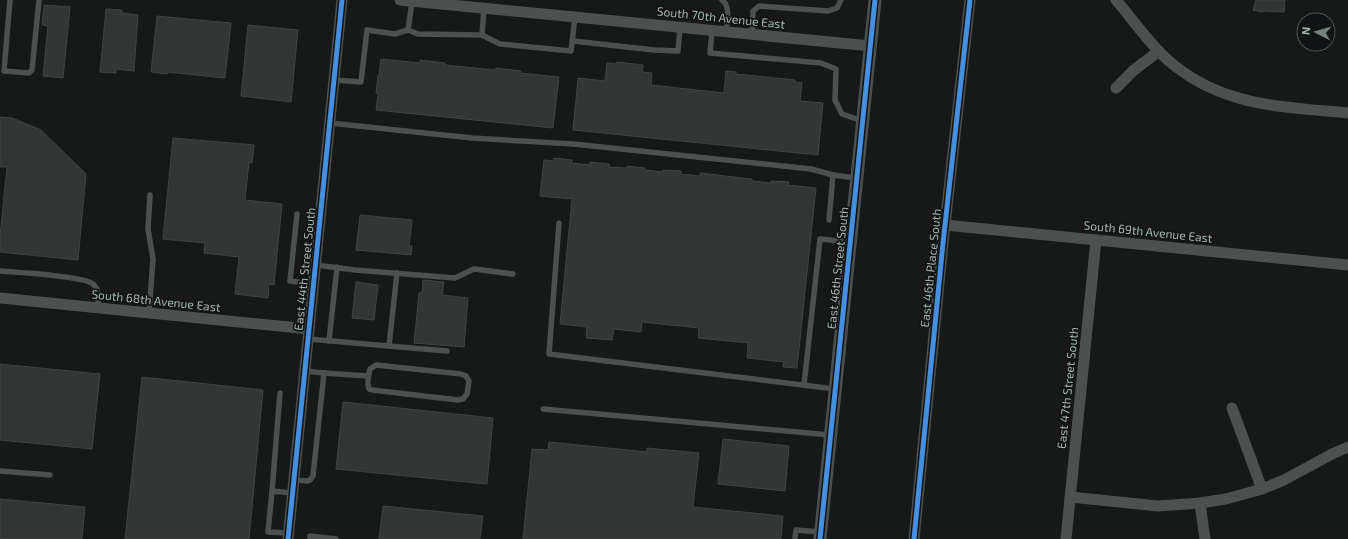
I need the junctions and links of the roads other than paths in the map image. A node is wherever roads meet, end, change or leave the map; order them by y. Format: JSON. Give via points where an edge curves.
{"nodes":[{"id":1,"x":10,"y":0,"type":"edge"},
{"id":2,"x":39,"y":0,"type":"edge"},
{"id":3,"x":342,"y":0,"type":"edge"},
{"id":4,"x":404,"y":0,"type":"edge"},
{"id":5,"x":722,"y":0,"type":"edge"},
{"id":6,"x":841,"y":0,"type":"edge"},
{"id":7,"x":875,"y":0,"type":"edge"},
{"id":8,"x":970,"y":0,"type":"edge"},
{"id":9,"x":1116,"y":0,"type":"edge"},
{"id":10,"x":484,"y":8,"type":"junction"},
{"id":11,"x":575,"y":17,"type":"junction"},
{"id":12,"x":680,"y":28,"type":"junction"},
{"id":13,"x":408,"y":30,"type":"junction"},
{"id":14,"x":712,"y":31,"type":"junction"},
{"id":15,"x":726,"y":32,"type":"junction"},
{"id":16,"x":482,"y":35,"type":"junction"},
{"id":17,"x":752,"y":35,"type":"junction"},
{"id":18,"x":573,"y":41,"type":"junction"},
{"id":19,"x":871,"y":46,"type":"junction"},
{"id":20,"x":1159,"y":51,"type":"junction"},
{"id":21,"x":334,"y":80,"type":"junction"},
{"id":22,"x":1116,"y":88,"type":"dead end"},
{"id":23,"x":1348,"y":113,"type":"edge"},
{"id":24,"x":863,"y":121,"type":"junction"},
{"id":25,"x":330,"y":123,"type":"junction"},
{"id":26,"x":833,"y":175,"type":"junction"},
{"id":27,"x":857,"y":178,"type":"junction"},
{"id":28,"x":150,"y":195,"type":"dead end"},
{"id":29,"x":296,"y":214,"type":"dead end"},
{"id":30,"x":829,"y":220,"type":"dead end"},
{"id":31,"x":559,"y":223,"type":"dead end"},
{"id":32,"x":945,"y":225,"type":"junction"},
{"id":33,"x":1096,"y":240,"type":"junction"},
{"id":34,"x":850,"y":242,"type":"junction"},
{"id":35,"x":316,"y":265,"type":"junction"},
{"id":36,"x":1348,"y":265,"type":"edge"},
{"id":37,"x":337,"y":267,"type":"junction"},
{"id":38,"x":0,"y":271,"type":"edge"},
{"id":39,"x":397,"y":273,"type":"junction"},
{"id":40,"x":513,"y":274,"type":"dead end"},
{"id":41,"x":314,"y":284,"type":"junction"},
{"id":42,"x":0,"y":298,"type":"edge"},
{"id":43,"x":98,"y":308,"type":"junction"},
{"id":44,"x":149,"y":313,"type":"junction"},
{"id":45,"x":309,"y":334,"type":"junction"},
{"id":46,"x":329,"y":341,"type":"junction"},
{"id":47,"x":389,"y":346,"type":"junction"},
{"id":48,"x":447,"y":351,"type":"dead end"},
{"id":49,"x":305,"y":371,"type":"junction"},
{"id":50,"x":324,"y":373,"type":"junction"},
{"id":51,"x":368,"y":376,"type":"junction"},
{"id":52,"x":804,"y":385,"type":"junction"},
{"id":53,"x":835,"y":389,"type":"junction"},
{"id":54,"x":280,"y":394,"type":"dead end"},
{"id":55,"x":1232,"y":408,"type":"dead end"},
{"id":56,"x":543,"y":409,"type":"dead end"},
{"id":57,"x":831,"y":435,"type":"junction"},
{"id":58,"x":1348,"y":447,"type":"edge"},
{"id":59,"x":0,"y":471,"type":"edge"},
{"id":60,"x":50,"y":475,"type":"dead end"},
{"id":61,"x":293,"y":480,"type":"junction"},
{"id":62,"x":1262,"y":489,"type":"junction"},
{"id":63,"x":272,"y":491,"type":"junction"},
{"id":64,"x":292,"y":493,"type":"junction"},
{"id":65,"x":1070,"y":497,"type":"junction"},
{"id":66,"x":1200,"y":503,"type":"junction"},
{"id":67,"x":288,"y":536,"type":"edge"},
{"id":68,"x":820,"y":536,"type":"edge"},
{"id":69,"x":310,"y":539,"type":"edge"},
{"id":70,"x":336,"y":539,"type":"edge"},
{"id":71,"x":795,"y":539,"type":"edge"},
{"id":72,"x":914,"y":539,"type":"edge"},
{"id":73,"x":1066,"y":539,"type":"edge"},
{"id":74,"x":1204,"y":539,"type":"edge"}],
"edges":[{"from":1,"to":2,"type":"lane","via":[[4,70],[29,73],[32,70]]},
{"from":3,"to":21,"type":"street","name":"East 44th Street South"},
{"from":4,"to":10,"type":"street","name":"South 70th Avenue East"},
{"from":4,"to":13,"type":"lane"},
{"from":5,"to":15,"type":"lane","via":[[728,6]]},
{"from":6,"to":17,"type":"lane","via":[[837,8],[828,12],[759,6],[753,10]]},
{"from":7,"to":19,"type":"street","name":"East 46th Street South"},
{"from":8,"to":32,"type":"street","name":"East 46th Place South"},
{"from":9,"to":20,"type":"street"},
{"from":10,"to":11,"type":"street","name":"South 70th Avenue East"},
{"from":10,"to":16,"type":"lane"},
{"from":11,"to":12,"type":"street","name":"South 70th Avenue East"},
{"from":11,"to":18,"type":"lane"},
{"from":12,"to":14,"type":"street","name":"South 70th Avenue East"},
{"from":12,"to":18,"type":"lane","via":[[678,51]]},
{"from":13,"to":16,"type":"lane","via":[[418,34]]},
{"from":13,"to":21,"type":"lane","via":[[395,34],[367,30],[361,82]]},
{"from":14,"to":15,"type":"street","name":"South 70th Avenue East"},
{"from":14,"to":24,"type":"lane","via":[[710,53],[821,63],[836,70],[834,100],[842,114]]},
{"from":15,"to":17,"type":"street","name":"South 70th Avenue East"},
{"from":16,"to":18,"type":"lane","via":[[500,44],[571,52]]},
{"from":17,"to":19,"type":"street","name":"South 70th Avenue East"},
{"from":19,"to":24,"type":"street","name":"East 46th Street South"},
{"from":20,"to":22,"type":"street"},
{"from":20,"to":23,"type":"street","via":[[1191,77],[1230,96],[1278,106]]},
{"from":21,"to":25,"type":"street","name":"East 44th Street South"},
{"from":24,"to":27,"type":"street","name":"East 46th Street South"},
{"from":25,"to":26,"type":"lane","via":[[787,166]]},
{"from":25,"to":35,"type":"street","name":"East 44th Street South"},
{"from":26,"to":27,"type":"lane"},
{"from":26,"to":30,"type":"lane"},
{"from":27,"to":34,"type":"street","name":"East 46th Street South"},
{"from":28,"to":44,"type":"lane","via":[[148,229],[153,259]]},
{"from":29,"to":41,"type":"lane","via":[[290,281]]},
{"from":31,"to":52,"type":"lane","via":[[549,354]]},
{"from":32,"to":33,"type":"street","name":"South 69th Avenue East"},
{"from":32,"to":72,"type":"street","name":"East 46th Place South"},
{"from":33,"to":36,"type":"street","name":"South 69th Avenue East"},
{"from":33,"to":65,"type":"street","name":"East 47th Street South"},
{"from":34,"to":52,"type":"lane","via":[[820,239]]},
{"from":34,"to":53,"type":"street","name":"East 46th Street South"},
{"from":35,"to":37,"type":"lane"},
{"from":35,"to":41,"type":"street","name":"East 44th Street South"},
{"from":37,"to":39,"type":"lane"},
{"from":37,"to":46,"type":"lane"},
{"from":38,"to":43,"type":"lane","via":[[82,280],[93,284],[99,293]]},
{"from":39,"to":40,"type":"lane","via":[[455,278],[474,269]]},
{"from":39,"to":47,"type":"lane"},
{"from":41,"to":45,"type":"street","name":"East 44th Street South"},
{"from":42,"to":43,"type":"street","name":"South 68th Avenue East"},
{"from":43,"to":44,"type":"street","name":"South 68th Avenue East"},
{"from":44,"to":45,"type":"street","name":"South 68th Avenue East"},
{"from":45,"to":46,"type":"lane"},
{"from":45,"to":49,"type":"street","name":"East 44th Street South"},
{"from":46,"to":47,"type":"lane"},
{"from":47,"to":48,"type":"lane"},
{"from":49,"to":50,"type":"lane"},
{"from":49,"to":61,"type":"street","name":"East 44th Street South"},
{"from":50,"to":51,"type":"lane"},
{"from":50,"to":61,"type":"lane","via":[[313,476],[308,481]]},
{"from":51,"to":51,"type":"lane","via":[[369,389],[372,390],[458,400],[467,394],[469,381],[461,374],[376,365],[370,369]]},
{"from":52,"to":53,"type":"lane"},
{"from":53,"to":57,"type":"street","name":"East 46th Street South"},
{"from":54,"to":63,"type":"lane"},
{"from":55,"to":62,"type":"street"},
{"from":56,"to":57,"type":"lane"},
{"from":57,"to":68,"type":"street","name":"East 46th Street South"},
{"from":58,"to":62,"type":"street"},
{"from":59,"to":60,"type":"lane"},
{"from":61,"to":64,"type":"street","name":"East 44th Street South"},
{"from":62,"to":66,"type":"street"},
{"from":63,"to":64,"type":"lane"},
{"from":63,"to":67,"type":"lane","via":[[268,532]]},
{"from":64,"to":67,"type":"street","name":"East 44th Street South"},
{"from":65,"to":66,"type":"street","via":[[1158,506]]},
{"from":65,"to":73,"type":"street","name":"East 47th Street South"},
{"from":66,"to":74,"type":"street"},
{"from":68,"to":71,"type":"lane","via":[[796,530]]},
{"from":69,"to":70,"type":"lane","via":[[310,536]]}]}
